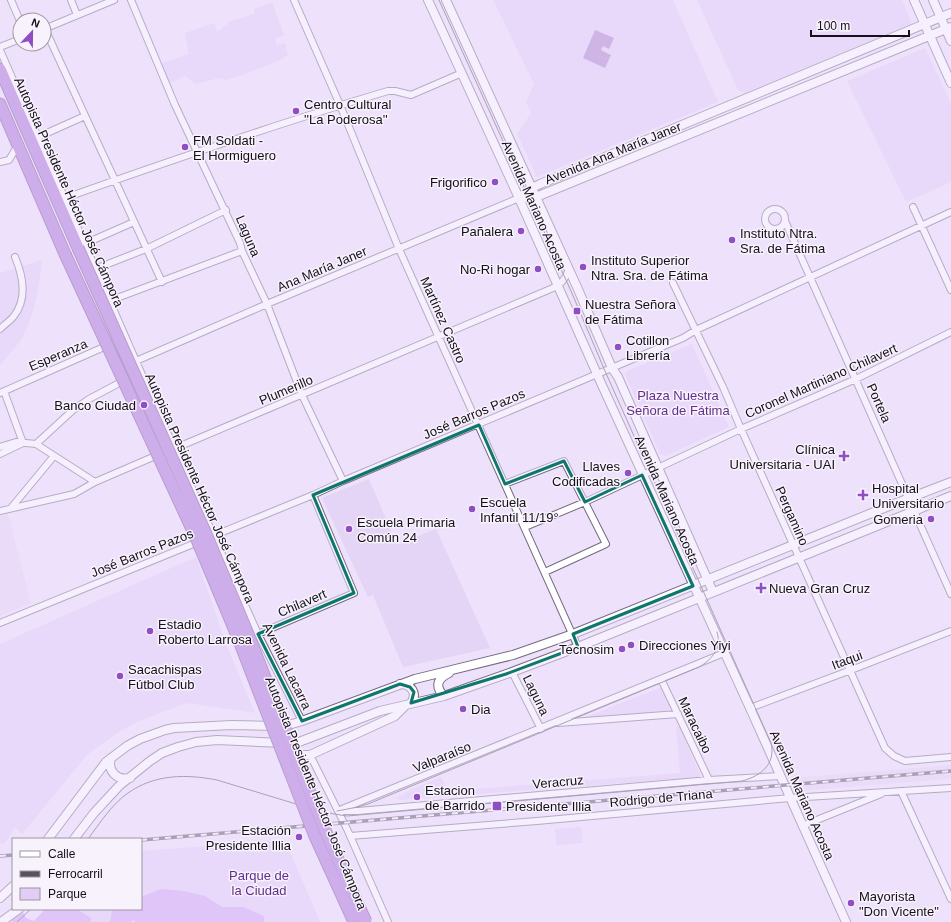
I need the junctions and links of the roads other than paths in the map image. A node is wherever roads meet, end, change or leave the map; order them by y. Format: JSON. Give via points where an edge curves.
{"nodes":[{"id":1,"x":11,"y":0,"type":"edge"},
{"id":2,"x":71,"y":0,"type":"edge"},
{"id":3,"x":114,"y":0,"type":"edge"},
{"id":4,"x":131,"y":0,"type":"edge"},
{"id":5,"x":294,"y":0,"type":"edge"},
{"id":6,"x":428,"y":0,"type":"edge"},
{"id":7,"x":446,"y":0,"type":"edge"},
{"id":8,"x":914,"y":0,"type":"edge"},
{"id":9,"x":933,"y":0,"type":"edge"},
{"id":10,"x":16,"y":12,"type":"edge"},
{"id":11,"x":951,"y":13,"type":"edge"},
{"id":12,"x":77,"y":15,"type":"junction"},
{"id":13,"x":940,"y":17,"type":"junction"},
{"id":14,"x":924,"y":24,"type":"junction"},
{"id":15,"x":52,"y":26,"type":"edge"},
{"id":16,"x":948,"y":28,"type":"edge"},
{"id":17,"x":930,"y":36,"type":"junction"},
{"id":18,"x":951,"y":41,"type":"edge"},
{"id":19,"x":12,"y":43,"type":"edge"},
{"id":20,"x":52,"y":46,"type":"edge"},
{"id":21,"x":0,"y":48,"type":"edge"},
{"id":22,"x":0,"y":69,"type":"edge"},
{"id":23,"x":462,"y":73,"type":"junction"},
{"id":24,"x":951,"y":82,"type":"edge"},
{"id":25,"x":0,"y":104,"type":"edge"},
{"id":26,"x":340,"y":105,"type":"junction"},
{"id":27,"x":731,"y":105,"type":"junction"},
{"id":28,"x":85,"y":116,"type":"junction"},
{"id":29,"x":735,"y":116,"type":"junction"},
{"id":30,"x":38,"y":137,"type":"junction"},
{"id":31,"x":18,"y":145,"type":"junction"},
{"id":32,"x":198,"y":151,"type":"junction"},
{"id":33,"x":609,"y":155,"type":"junction"},
{"id":34,"x":0,"y":162,"type":"edge"},
{"id":35,"x":613,"y":165,"type":"junction"},
{"id":36,"x":115,"y":180,"type":"junction"},
{"id":37,"x":532,"y":188,"type":"junction"},
{"id":38,"x":536,"y":197,"type":"junction"},
{"id":39,"x":64,"y":198,"type":"junction"},
{"id":40,"x":519,"y":198,"type":"junction"},
{"id":41,"x":913,"y":207,"type":"dead end"},
{"id":42,"x":226,"y":210,"type":"junction"},
{"id":43,"x":951,"y":212,"type":"edge"},
{"id":44,"x":785,"y":221,"type":"dead end"},
{"id":45,"x":134,"y":222,"type":"junction"},
{"id":46,"x":921,"y":225,"type":"junction"},
{"id":47,"x":81,"y":246,"type":"junction"},
{"id":48,"x":146,"y":249,"type":"junction"},
{"id":49,"x":399,"y":249,"type":"junction"},
{"id":50,"x":242,"y":251,"type":"junction"},
{"id":51,"x":15,"y":257,"type":"dead end"},
{"id":52,"x":95,"y":269,"type":"junction"},
{"id":53,"x":569,"y":269,"type":"junction"},
{"id":54,"x":809,"y":278,"type":"junction"},
{"id":55,"x":162,"y":282,"type":"junction"},
{"id":56,"x":673,"y":283,"type":"dead end"},
{"id":57,"x":558,"y":286,"type":"junction"},
{"id":58,"x":951,"y":290,"type":"edge"},
{"id":59,"x":109,"y":301,"type":"junction"},
{"id":60,"x":267,"y":304,"type":"junction"},
{"id":61,"x":0,"y":329,"type":"edge"},
{"id":62,"x":696,"y":330,"type":"junction"},
{"id":63,"x":951,"y":332,"type":"edge"},
{"id":64,"x":125,"y":337,"type":"junction"},
{"id":65,"x":438,"y":337,"type":"junction"},
{"id":66,"x":136,"y":361,"type":"junction"},
{"id":67,"x":612,"y":368,"type":"junction"},
{"id":68,"x":141,"y":372,"type":"junction"},
{"id":69,"x":597,"y":374,"type":"junction"},
{"id":70,"x":856,"y":379,"type":"junction"},
{"id":71,"x":2,"y":392,"type":"edge"},
{"id":72,"x":302,"y":395,"type":"junction"},
{"id":73,"x":479,"y":425,"type":"junction"},
{"id":74,"x":741,"y":429,"type":"junction"},
{"id":75,"x":23,"y":443,"type":"junction"},
{"id":76,"x":36,"y":444,"type":"junction"},
{"id":77,"x":0,"y":447,"type":"edge"},
{"id":78,"x":174,"y":448,"type":"junction"},
{"id":79,"x":0,"y":454,"type":"edge"},
{"id":80,"x":54,"y":456,"type":"junction"},
{"id":81,"x":658,"y":467,"type":"junction"},
{"id":82,"x":642,"y":475,"type":"junction"},
{"id":83,"x":343,"y":481,"type":"junction"},
{"id":84,"x":95,"y":482,"type":"junction"},
{"id":85,"x":951,"y":482,"type":"edge"},
{"id":86,"x":505,"y":484,"type":"junction"},
{"id":87,"x":313,"y":495,"type":"junction"},
{"id":88,"x":951,"y":496,"type":"edge"},
{"id":89,"x":909,"y":499,"type":"junction"},
{"id":90,"x":585,"y":502,"type":"junction"},
{"id":91,"x":10,"y":508,"type":"junction"},
{"id":92,"x":914,"y":510,"type":"junction"},
{"id":93,"x":0,"y":511,"type":"edge"},
{"id":94,"x":525,"y":527,"type":"junction"},
{"id":95,"x":214,"y":535,"type":"junction"},
{"id":96,"x":794,"y":545,"type":"junction"},
{"id":97,"x":799,"y":558,"type":"junction"},
{"id":98,"x":545,"y":572,"type":"junction"},
{"id":99,"x":707,"y":579,"type":"junction"},
{"id":100,"x":693,"y":586,"type":"junction"},
{"id":101,"x":713,"y":592,"type":"junction"},
{"id":102,"x":951,"y":594,"type":"edge"},
{"id":103,"x":698,"y":597,"type":"junction"},
{"id":104,"x":0,"y":623,"type":"edge"},
{"id":105,"x":951,"y":631,"type":"edge"},
{"id":106,"x":258,"y":634,"type":"junction"},
{"id":107,"x":573,"y":634,"type":"junction"},
{"id":108,"x":578,"y":647,"type":"junction"},
{"id":109,"x":724,"y":653,"type":"junction"},
{"id":110,"x":455,"y":669,"type":"junction"},
{"id":111,"x":851,"y":670,"type":"junction"},
{"id":112,"x":512,"y":672,"type":"junction"},
{"id":113,"x":662,"y":679,"type":"junction"},
{"id":114,"x":400,"y":684,"type":"junction"},
{"id":115,"x":444,"y":696,"type":"junction"},
{"id":116,"x":409,"y":704,"type":"junction"},
{"id":117,"x":750,"y":708,"type":"junction"},
{"id":118,"x":678,"y":714,"type":"junction"},
{"id":119,"x":302,"y":721,"type":"junction"},
{"id":120,"x":554,"y":723,"type":"junction"},
{"id":121,"x":541,"y":729,"type":"junction"},
{"id":122,"x":283,"y":743,"type":"junction"},
{"id":123,"x":310,"y":755,"type":"junction"},
{"id":124,"x":951,"y":757,"type":"edge"},
{"id":125,"x":111,"y":758,"type":"junction"},
{"id":126,"x":780,"y":776,"type":"junction"},
{"id":127,"x":130,"y":778,"type":"junction"},
{"id":128,"x":709,"y":780,"type":"junction"},
{"id":129,"x":951,"y":788,"type":"edge"},
{"id":130,"x":901,"y":791,"type":"junction"},
{"id":131,"x":885,"y":792,"type":"junction"},
{"id":132,"x":790,"y":798,"type":"junction"},
{"id":133,"x":338,"y":811,"type":"junction"},
{"id":134,"x":802,"y":826,"type":"junction"},
{"id":135,"x":350,"y":836,"type":"junction"},
{"id":136,"x":49,"y":838,"type":"edge"},
{"id":137,"x":75,"y":838,"type":"edge"},
{"id":138,"x":12,"y":887,"type":"edge"},
{"id":139,"x":0,"y":898,"type":"edge"},
{"id":140,"x":951,"y":899,"type":"edge"},
{"id":141,"x":18,"y":910,"type":"edge"},
{"id":142,"x":1,"y":922,"type":"edge"},
{"id":143,"x":354,"y":922,"type":"edge"},
{"id":144,"x":366,"y":922,"type":"edge"},
{"id":145,"x":388,"y":922,"type":"edge"},
{"id":146,"x":846,"y":922,"type":"edge"}],
"edges":[{"from":1,"to":10,"type":"street"},
{"from":2,"to":12,"type":"street"},
{"from":3,"to":12,"type":"street"},
{"from":4,"to":32,"type":"street","name":"Laguna","via":[[175,105]]},
{"from":5,"to":26,"type":"street","name":"Martínez Castro"},
{"from":6,"to":23,"type":"main road","name":"Avenida Mariano Acosta"},
{"from":7,"to":37,"type":"main road","name":"Avenida Mariano Acosta"},
{"from":8,"to":14,"type":"main road"},
{"from":9,"to":13,"type":"main road"},
{"from":11,"to":13,"type":"main road","name":"Avenida Ana María Janer"},
{"from":12,"to":15,"type":"street"},
{"from":13,"to":14,"type":"main road","name":"Avenida Ana María Janer"},
{"from":13,"to":16,"type":"main road"},
{"from":14,"to":17,"type":"main road"},
{"from":14,"to":27,"type":"main road","name":"Avenida Ana María Janer"},
{"from":16,"to":17,"type":"main road","name":"Avenida Ana María Janer"},
{"from":16,"to":18,"type":"main road"},
{"from":17,"to":24,"type":"main road"},
{"from":17,"to":29,"type":"main road","name":"Avenida Ana María Janer"},
{"from":19,"to":21,"type":"street"},
{"from":20,"to":28,"type":"street"},
{"from":21,"to":30,"type":"street","name":"Avenida Lacarra"},
{"from":22,"to":47,"type":"highway","name":"Autopista Presidente Héctor José Cámpora"},
{"from":23,"to":26,"type":"street","via":[[411,95],[388,91]]},
{"from":23,"to":40,"type":"main road","name":"Avenida Mariano Acosta"},
{"from":25,"to":31,"type":"highway","name":"Autopista Presidente Héctor José Cámpora"},
{"from":26,"to":32,"type":"street"},
{"from":26,"to":49,"type":"street","name":"Martínez Castro"},
{"from":27,"to":29,"type":"main road"},
{"from":27,"to":33,"type":"main road","name":"Avenida Ana María Janer"},
{"from":28,"to":30,"type":"street"},
{"from":28,"to":36,"type":"street"},
{"from":29,"to":35,"type":"main road","name":"Avenida Ana María Janer"},
{"from":30,"to":39,"type":"street","name":"Avenida Lacarra"},
{"from":31,"to":34,"type":"street","via":[[9,160]]},
{"from":31,"to":143,"type":"highway","name":"Autopista Presidente Héctor José Cámpora","bridge":true,"via":[[65,254],[197,540],[314,834]]},
{"from":32,"to":36,"type":"street"},
{"from":32,"to":42,"type":"street","name":"Laguna"},
{"from":33,"to":35,"type":"main road"},
{"from":33,"to":37,"type":"main road","name":"Avenida Ana María Janer"},
{"from":35,"to":38,"type":"main road","name":"Avenida Ana María Janer"},
{"from":36,"to":39,"type":"street"},
{"from":36,"to":45,"type":"street"},
{"from":37,"to":38,"type":"main road","name":"Avenida Mariano Acosta"},
{"from":37,"to":40,"type":"main road","name":"Avenida Ana María Janer"},
{"from":38,"to":40,"type":"main road","name":"Avenida Ana María Janer"},
{"from":38,"to":53,"type":"main road","name":"Avenida Mariano Acosta"},
{"from":39,"to":47,"type":"street","name":"Avenida Lacarra"},
{"from":40,"to":49,"type":"street","name":"Ana María Janer"},
{"from":40,"to":57,"type":"main road","name":"Avenida Mariano Acosta"},
{"from":41,"to":46,"type":"street"},
{"from":42,"to":48,"type":"street"},
{"from":42,"to":50,"type":"street","name":"Laguna"},
{"from":43,"to":46,"type":"street","name":"José Barros Pazos"},
{"from":44,"to":54,"type":"street","name":"Portela"},
{"from":45,"to":47,"type":"street"},
{"from":45,"to":48,"type":"street"},
{"from":46,"to":54,"type":"street","name":"José Barros Pazos"},
{"from":46,"to":58,"type":"street"},
{"from":47,"to":52,"type":"street","name":"Avenida Lacarra"},
{"from":47,"to":144,"type":"highway","name":"Autopista Presidente Héctor José Cámpora","bridge":true,"via":[[206,534],[324,828]]},
{"from":48,"to":52,"type":"street"},
{"from":48,"to":55,"type":"street"},
{"from":49,"to":60,"type":"street","name":"Ana María Janer"},
{"from":49,"to":65,"type":"street","name":"Martínez Castro"},
{"from":50,"to":55,"type":"street"},
{"from":50,"to":60,"type":"street","name":"Laguna"},
{"from":51,"to":61,"type":"street","via":[[23,288],[21,303],[14,317]]},
{"from":52,"to":59,"type":"street","name":"Avenida Lacarra"},
{"from":53,"to":57,"type":"street"},
{"from":53,"to":67,"type":"main road","name":"Avenida Mariano Acosta"},
{"from":54,"to":62,"type":"street","name":"José Barros Pazos"},
{"from":54,"to":70,"type":"street","name":"Portela"},
{"from":55,"to":59,"type":"street"},
{"from":56,"to":62,"type":"street","name":"Pergamino"},
{"from":57,"to":65,"type":"street","name":"Plumerillo"},
{"from":57,"to":69,"type":"main road","name":"Avenida Mariano Acosta"},
{"from":59,"to":64,"type":"street","name":"Avenida Lacarra"},
{"from":60,"to":66,"type":"street","name":"Ana María Janer"},
{"from":60,"to":72,"type":"street","name":"Laguna"},
{"from":62,"to":67,"type":"street","name":"José Barros Pazos"},
{"from":62,"to":74,"type":"street","name":"Pergamino"},
{"from":63,"to":70,"type":"street","name":"Coronel Martiniano Chilavert"},
{"from":64,"to":66,"type":"street","name":"Avenida Lacarra"},
{"from":64,"to":71,"type":"street","name":"Esperanza"},
{"from":65,"to":72,"type":"street","name":"Plumerillo"},
{"from":65,"to":73,"type":"street","name":"Martínez Castro"},
{"from":66,"to":68,"type":"street","name":"Avenida Lacarra"},
{"from":67,"to":69,"type":"street","name":"José Barros Pazos"},
{"from":67,"to":81,"type":"main road","name":"Avenida Mariano Acosta"},
{"from":68,"to":76,"type":"street","via":[[89,399]]},
{"from":68,"to":78,"type":"street","name":"Avenida Lacarra"},
{"from":69,"to":73,"type":"street","name":"José Barros Pazos"},
{"from":69,"to":82,"type":"main road","name":"Avenida Mariano Acosta"},
{"from":70,"to":74,"type":"street","name":"Coronel Martiniano Chilavert"},
{"from":70,"to":89,"type":"street","name":"Portela"},
{"from":71,"to":75,"type":"street"},
{"from":72,"to":78,"type":"street","name":"Plumerillo"},
{"from":72,"to":83,"type":"street","name":"Laguna"},
{"from":73,"to":83,"type":"street","name":"José Barros Pazos"},
{"from":73,"to":86,"type":"street","name":"Martínez Castro"},
{"from":74,"to":81,"type":"street","name":"Coronel Martiniano Chilavert"},
{"from":74,"to":96,"type":"street","name":"Pergamino"},
{"from":75,"to":76,"type":"street"},
{"from":75,"to":77,"type":"street","via":[[16,442]]},
{"from":75,"to":79,"type":"street"},
{"from":76,"to":80,"type":"street"},
{"from":78,"to":84,"type":"street","name":"Plumerillo"},
{"from":78,"to":95,"type":"street","name":"Avenida Lacarra"},
{"from":80,"to":84,"type":"street"},
{"from":80,"to":91,"type":"street"},
{"from":81,"to":82,"type":"street","name":"Coronel Martiniano Chilavert"},
{"from":81,"to":99,"type":"main road","name":"Avenida Mariano Acosta"},
{"from":82,"to":90,"type":"street","name":"Coronel Martiniano Chilavert"},
{"from":82,"to":100,"type":"main road","name":"Avenida Mariano Acosta"},
{"from":83,"to":87,"type":"street","name":"José Barros Pazos"},
{"from":84,"to":91,"type":"street","name":"Plumerillo","via":[[74,494]]},
{"from":85,"to":89,"type":"main road"},
{"from":86,"to":90,"type":"street","via":[[564,460]]},
{"from":86,"to":94,"type":"street","name":"Martínez Castro"},
{"from":87,"to":95,"type":"street","name":"José Barros Pazos"},
{"from":87,"to":106,"type":"street","name":"Chilavert","via":[[354,593]]},
{"from":88,"to":92,"type":"main road"},
{"from":89,"to":92,"type":"street","name":"Portela"},
{"from":89,"to":96,"type":"main road"},
{"from":90,"to":94,"type":"street","name":"Coronel Martiniano Chilavert"},
{"from":90,"to":98,"type":"street","via":[[606,544]]},
{"from":91,"to":93,"type":"street","name":"Plumerillo"},
{"from":92,"to":97,"type":"main road"},
{"from":92,"to":102,"type":"street","name":"Portela"},
{"from":94,"to":98,"type":"street","name":"Martínez Castro"},
{"from":95,"to":104,"type":"street","name":"José Barros Pazos"},
{"from":95,"to":106,"type":"street","name":"Avenida Lacarra"},
{"from":96,"to":97,"type":"street","name":"Pergamino"},
{"from":96,"to":99,"type":"main road"},
{"from":97,"to":101,"type":"main road"},
{"from":97,"to":111,"type":"street","name":"Pergamino"},
{"from":98,"to":107,"type":"street","name":"Martínez Castro"},
{"from":99,"to":100,"type":"main road"},
{"from":99,"to":101,"type":"main road","name":"Avenida Mariano Acosta"},
{"from":100,"to":103,"type":"main road","name":"Avenida Mariano Acosta"},
{"from":100,"to":107,"type":"main road"},
{"from":101,"to":103,"type":"main road"},
{"from":103,"to":108,"type":"main road"},
{"from":103,"to":109,"type":"main road","name":"Avenida Mariano Acosta"},
{"from":105,"to":111,"type":"street","name":"Itaqui"},
{"from":106,"to":119,"type":"street","name":"Avenida Lacarra"},
{"from":107,"to":108,"type":"street","name":"Martínez Castro"},
{"from":107,"to":110,"type":"main road","via":[[513,655]]},
{"from":108,"to":112,"type":"main road"},
{"from":109,"to":113,"type":"street","name":"Valparaíso"},
{"from":109,"to":117,"type":"main road","name":"Avenida Mariano Acosta"},
{"from":110,"to":114,"type":"main road"},
{"from":110,"to":115,"type":"main road","via":[[439,680],[438,686]]},
{"from":111,"to":117,"type":"street","name":"Itaqui"},
{"from":111,"to":124,"type":"street","name":"Pergamino","via":[[886,748],[894,756],[905,761]]},
{"from":112,"to":115,"type":"main road"},
{"from":112,"to":121,"type":"street","name":"Laguna"},
{"from":113,"to":118,"type":"street","name":"Maracaibo"},
{"from":113,"to":120,"type":"street","name":"Valparaíso"},
{"from":114,"to":116,"type":"main road","via":[[406,684],[414,692],[413,700]]},
{"from":114,"to":119,"type":"main road"},
{"from":115,"to":116,"type":"main road"},
{"from":116,"to":122,"type":"main road","via":[[361,718],[307,740]]},
{"from":116,"to":123,"type":"main road","via":[[395,716]]},
{"from":117,"to":126,"type":"main road","name":"Avenida Mariano Acosta"},
{"from":118,"to":120,"type":"street","name":"Valparaíso"},
{"from":118,"to":128,"type":"street","name":"Maracaibo"},
{"from":119,"to":125,"type":"main road","via":[[275,726],[203,726],[165,730],[140,739]]},
{"from":120,"to":121,"type":"street","name":"Valparaíso"},
{"from":121,"to":133,"type":"street","name":"Valparaíso"},
{"from":122,"to":123,"type":"main road","via":[[292,751]]},
{"from":122,"to":127,"type":"main road","via":[[217,740],[178,746],[150,761]]},
{"from":123,"to":133,"type":"street"},
{"from":125,"to":127,"type":"main road","via":[[110,767],[115,775]]},
{"from":125,"to":136,"type":"main road","via":[[97,772]]},
{"from":126,"to":128,"type":"street","name":"Veracruz"},
{"from":126,"to":132,"type":"main road","name":"Avenida Mariano Acosta"},
{"from":127,"to":137,"type":"main road","via":[[106,799]]},
{"from":128,"to":133,"type":"street","name":"Veracruz"},
{"from":129,"to":130,"type":"street","name":"Rodrigo de Triana"},
{"from":130,"to":131,"type":"street","name":"Rodrigo de Triana"},
{"from":130,"to":140,"type":"street"},
{"from":131,"to":132,"type":"street","name":"Rodrigo de Triana"},
{"from":131,"to":134,"type":"street"},
{"from":132,"to":134,"type":"main road","name":"Avenida Mariano Acosta"},
{"from":132,"to":135,"type":"street","name":"Rodrigo de Triana"},
{"from":133,"to":135,"type":"street"},
{"from":134,"to":146,"type":"main road","name":"Avenida Mariano Acosta"},
{"from":135,"to":145,"type":"street"},
{"from":138,"to":139,"type":"main road"},
{"from":141,"to":142,"type":"main road"}]}
